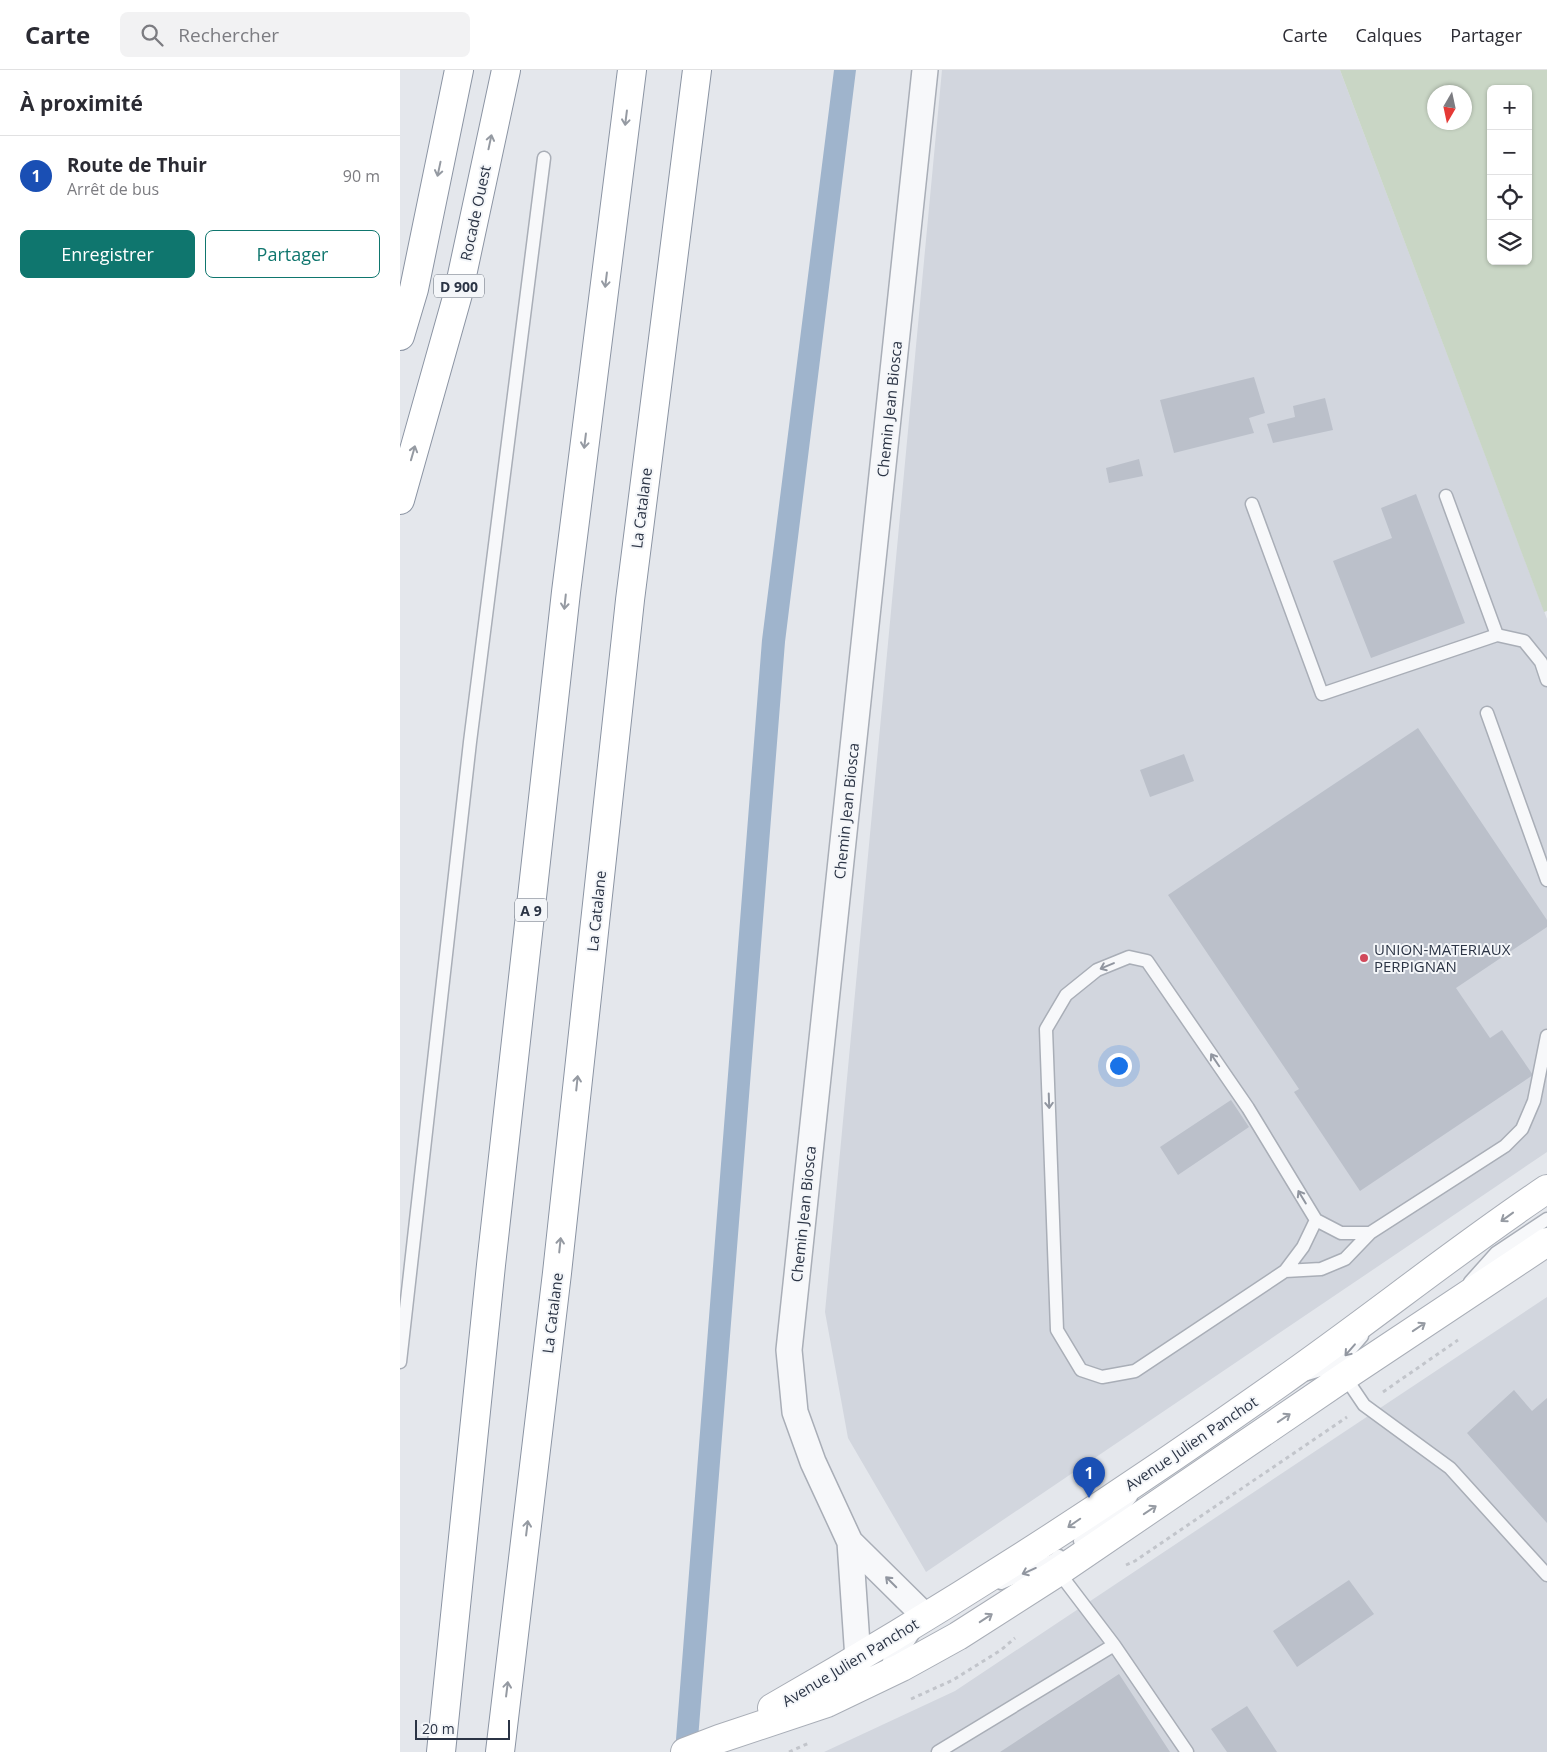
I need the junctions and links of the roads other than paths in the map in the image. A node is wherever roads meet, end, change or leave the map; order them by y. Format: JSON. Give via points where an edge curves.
{"nodes":[{"id":1,"x":459,"y":70,"type":"edge"},
{"id":2,"x":506,"y":70,"type":"edge"},
{"id":3,"x":632,"y":70,"type":"edge"},
{"id":4,"x":697,"y":70,"type":"edge"},
{"id":5,"x":925,"y":70,"type":"edge"},
{"id":6,"x":544,"y":158,"type":"dead end"},
{"id":7,"x":400,"y":336,"type":"edge"},
{"id":8,"x":1446,"y":496,"type":"dead end"},
{"id":9,"x":400,"y":500,"type":"edge"},
{"id":10,"x":1252,"y":504,"type":"dead end"},
{"id":11,"x":1497,"y":635,"type":"junction"},
{"id":12,"x":1547,"y":680,"type":"edge"},
{"id":13,"x":1487,"y":713,"type":"dead end"},
{"id":14,"x":1547,"y":880,"type":"edge"},
{"id":15,"x":1547,"y":1036,"type":"edge"},
{"id":16,"x":1547,"y":1189,"type":"edge"},
{"id":17,"x":1547,"y":1219,"type":"edge"},
{"id":18,"x":1316,"y":1220,"type":"junction"},
{"id":19,"x":1370,"y":1233,"type":"junction"},
{"id":20,"x":1547,"y":1242,"type":"edge"},
{"id":21,"x":1286,"y":1271,"type":"junction"},
{"id":22,"x":1394,"y":1300,"type":"junction"},
{"id":23,"x":1445,"y":1309,"type":"junction"},
{"id":24,"x":400,"y":1362,"type":"edge"},
{"id":25,"x":1340,"y":1371,"type":"junction"},
{"id":26,"x":1281,"y":1382,"type":"junction"},
{"id":27,"x":1161,"y":1464,"type":"junction"},
{"id":28,"x":850,"y":1542,"type":"junction"},
{"id":29,"x":1056,"y":1566,"type":"junction"},
{"id":30,"x":1547,"y":1575,"type":"edge"},
{"id":31,"x":926,"y":1617,"type":"junction"},
{"id":32,"x":958,"y":1636,"type":"junction"},
{"id":33,"x":1114,"y":1646,"type":"junction"},
{"id":34,"x":901,"y":1653,"type":"junction"},
{"id":35,"x":858,"y":1659,"type":"junction"},
{"id":36,"x":827,"y":1703,"type":"junction"},
{"id":37,"x":719,"y":1738,"type":"junction"},
{"id":38,"x":501,"y":1745,"type":"edge"},
{"id":39,"x":441,"y":1752,"type":"edge"},
{"id":40,"x":686,"y":1752,"type":"edge"},
{"id":41,"x":938,"y":1752,"type":"edge"},
{"id":42,"x":1187,"y":1752,"type":"edge"}],
"edges":[{"from":1,"to":7,"type":"main road","number":"D 900","one_way":true,"via":[[414,289]]},
{"from":9,"to":2,"type":"main road","name":"Rocade Ouest","number":"D 900","one_way":true,"via":[[458,294]]},
{"from":3,"to":39,"type":"main road","number":"A 9","one_way":true,"via":[[561,641]]},
{"from":38,"to":4,"type":"main road","name":"La Catalane","one_way":true,"via":[[557,1273],[630,600]]},
{"from":5,"to":28,"type":"street","name":"Chemin Jean Biosca","via":[[789,1350],[795,1412],[813,1462]]},
{"from":6,"to":24,"type":"lane","via":[[470,742]]},
{"from":8,"to":11,"type":"lane"},
{"from":10,"to":11,"type":"lane","via":[[1322,694]]},
{"from":11,"to":12,"type":"lane","via":[[1524,641],[1540,662]]},
{"from":13,"to":14,"type":"lane"},
{"from":15,"to":19,"type":"lane","via":[[1534,1101],[1522,1129],[1505,1146]]},
{"from":16,"to":22,"type":"main road","name":"Avenue Julien Panchot","one_way":true},
{"from":17,"to":23,"type":"lane","via":[[1496,1253]]},
{"from":18,"to":19,"type":"lane","via":[[1341,1232]]},
{"from":18,"to":21,"type":"lane"},
{"from":18,"to":21,"type":"lane","one_way":true,"via":[[1248,1108],[1147,961],[1129,957],[1097,970],[1066,995],[1046,1029],[1057,1330],[1081,1370],[1102,1377],[1135,1371]]},
{"from":19,"to":21,"type":"lane","via":[[1346,1259],[1321,1269]]},
{"from":20,"to":23,"type":"main road","name":"Avenue Julien Panchot"},
{"from":22,"to":25,"type":"lane","one_way":true},
{"from":22,"to":26,"type":"main road","name":"Avenue Julien Panchot"},
{"from":25,"to":23,"type":"main road","name":"Avenue Julien Panchot","one_way":true},
{"from":25,"to":26,"type":"lane"},
{"from":29,"to":25,"type":"main road","name":"Avenue Julien Panchot","one_way":true},
{"from":25,"to":30,"type":"lane","via":[[1364,1405],[1450,1468]]},
{"from":26,"to":27,"type":"main road","name":"Avenue Julien Panchot"},
{"from":27,"to":29,"type":"lane","via":[[1113,1517]]},
{"from":27,"to":31,"type":"main road","name":"Avenue Julien Panchot","one_way":true,"via":[[1040,1546]]},
{"from":31,"to":28,"type":"street","name":"Chemin Jean Biosca","one_way":true},
{"from":28,"to":35,"type":"street","name":"Chemin Jean Biosca"},
{"from":29,"to":31,"type":"lane","one_way":true},
{"from":32,"to":29,"type":"main road","name":"Avenue Julien Panchot","one_way":true},
{"from":29,"to":33,"type":"lane"},
{"from":31,"to":34,"type":"lane"},
{"from":31,"to":35,"type":"main road","name":"Avenue Julien Panchot"},
{"from":32,"to":34,"type":"lane"},
{"from":32,"to":36,"type":"main road","name":"Avenue Julien Panchot"},
{"from":33,"to":41,"type":"lane"},
{"from":33,"to":42,"type":"lane"},
{"from":34,"to":35,"type":"lane"},
{"from":34,"to":36,"type":"lane"},
{"from":35,"to":37,"type":"main road","name":"Avenue Julien Panchot"},
{"from":36,"to":37,"type":"main road","name":"Avenue Julien Panchot"},
{"from":37,"to":40,"type":"main road","name":"Avenue Julien Panchot"}]}
